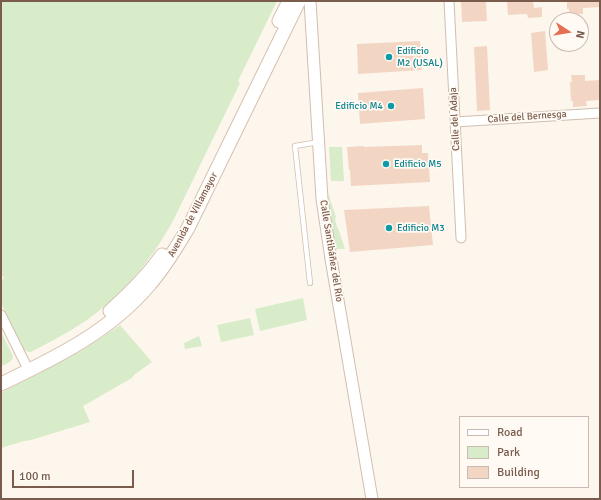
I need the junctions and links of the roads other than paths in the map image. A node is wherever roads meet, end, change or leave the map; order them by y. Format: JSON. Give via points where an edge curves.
{"nodes":[{"id":1,"x":289,"y":1,"type":"edge"},
{"id":2,"x":299,"y":1,"type":"edge"},
{"id":3,"x":310,"y":1,"type":"edge"},
{"id":4,"x":448,"y":1,"type":"edge"},
{"id":5,"x":600,"y":113,"type":"edge"},
{"id":6,"x":455,"y":122,"type":"junction"},
{"id":7,"x":319,"y":142,"type":"junction"},
{"id":8,"x":461,"y":238,"type":"dead end"},
{"id":9,"x":310,"y":283,"type":"dead end"},
{"id":10,"x":1,"y":315,"type":"edge"},
{"id":11,"x":27,"y":367,"type":"junction"},
{"id":12,"x":1,"y":374,"type":"edge"},
{"id":13,"x":1,"y":384,"type":"edge"},
{"id":14,"x":372,"y":499,"type":"edge"}],
"edges":[{"from":1,"to":11,"type":"main road","name":"Avenida de Villamayor","via":[[179,227],[160,257],[122,301],[98,322]]},
{"from":2,"to":11,"type":"main road","name":"Avenida de Villamayor","via":[[188,228],[169,260],[150,285],[106,326],[61,354]]},
{"from":3,"to":7,"type":"street","name":"Calle Santibáñez del Río"},
{"from":4,"to":6,"type":"street","name":"Calle del Adaja"},
{"from":5,"to":6,"type":"street","name":"Calle del Bernesga"},
{"from":6,"to":8,"type":"street","name":"Calle del Adaja"},
{"from":7,"to":9,"type":"lane","via":[[295,146]]},
{"from":7,"to":14,"type":"street","name":"Calle Santibáñez del Río","via":[[322,198],[331,259]]},
{"from":10,"to":11,"type":"street"},
{"from":11,"to":12,"type":"main road","name":"Avenida de Villamayor"},
{"from":11,"to":13,"type":"main road","name":"Avenida de Villamayor"}]}
